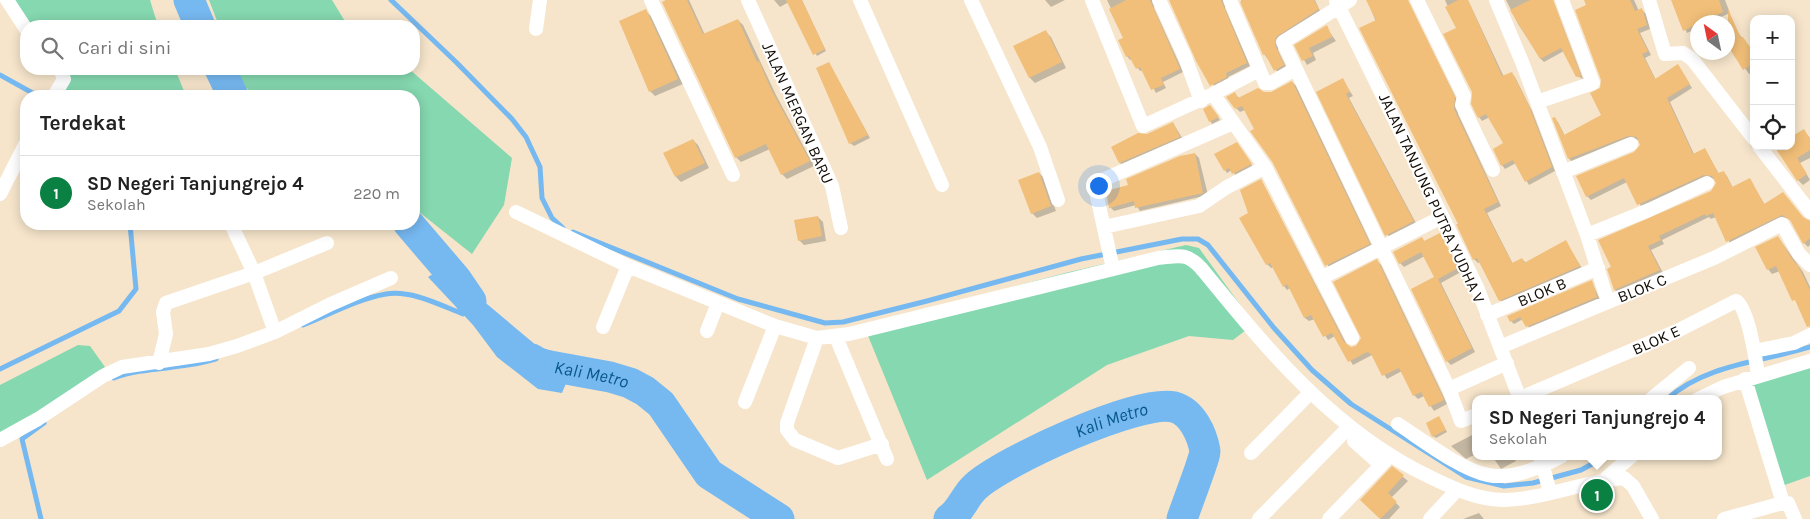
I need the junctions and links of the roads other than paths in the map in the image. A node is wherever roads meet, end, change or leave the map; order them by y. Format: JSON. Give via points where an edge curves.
{"nodes":[{"id":1,"x":7,"y":0,"type":"edge"},
{"id":2,"x":540,"y":0,"type":"edge"},
{"id":3,"x":651,"y":0,"type":"edge"},
{"id":4,"x":748,"y":0,"type":"edge"},
{"id":5,"x":860,"y":0,"type":"edge"},
{"id":6,"x":971,"y":0,"type":"edge"},
{"id":7,"x":1092,"y":0,"type":"edge"},
{"id":8,"x":1158,"y":0,"type":"edge"},
{"id":9,"x":1230,"y":0,"type":"edge"},
{"id":10,"x":1417,"y":0,"type":"edge"},
{"id":11,"x":1496,"y":0,"type":"edge"},
{"id":12,"x":1562,"y":0,"type":"edge"},
{"id":13,"x":1649,"y":0,"type":"edge"},
{"id":14,"x":1342,"y":3,"type":"edge"},
{"id":15,"x":20,"y":20,"type":"edge"},
{"id":16,"x":536,"y":29,"type":"dead end"},
{"id":17,"x":1295,"y":69,"type":"junction"},
{"id":18,"x":1259,"y":70,"type":"junction"},
{"id":19,"x":62,"y":75,"type":"edge"},
{"id":20,"x":58,"y":90,"type":"edge"},
{"id":21,"x":1207,"y":98,"type":"junction"},
{"id":22,"x":1537,"y":102,"type":"junction"},
{"id":23,"x":1233,"y":123,"type":"junction"},
{"id":24,"x":1750,"y":134,"type":"edge"},
{"id":25,"x":1631,"y":144,"type":"dead end"},
{"id":26,"x":1763,"y":150,"type":"edge"},
{"id":27,"x":20,"y":155,"type":"edge"},
{"id":28,"x":1265,"y":167,"type":"junction"},
{"id":29,"x":1493,"y":170,"type":"dead end"},
{"id":30,"x":1563,"y":172,"type":"junction"},
{"id":31,"x":733,"y":175,"type":"dead end"},
{"id":32,"x":1707,"y":182,"type":"dead end"},
{"id":33,"x":942,"y":185,"type":"dead end"},
{"id":34,"x":0,"y":194,"type":"edge"},
{"id":35,"x":1806,"y":197,"type":"edge"},
{"id":36,"x":1058,"y":200,"type":"dead end"},
{"id":37,"x":516,"y":212,"type":"dead end"},
{"id":38,"x":1810,"y":212,"type":"edge"},
{"id":39,"x":1442,"y":217,"type":"junction"},
{"id":40,"x":1104,"y":227,"type":"junction"},
{"id":41,"x":841,"y":228,"type":"dead end"},
{"id":42,"x":234,"y":230,"type":"edge"},
{"id":43,"x":1587,"y":235,"type":"junction"},
{"id":44,"x":328,"y":243,"type":"dead end"},
{"id":45,"x":1380,"y":247,"type":"junction"},
{"id":46,"x":1810,"y":265,"type":"edge"},
{"id":47,"x":628,"y":266,"type":"junction"},
{"id":48,"x":1112,"y":266,"type":"junction"},
{"id":49,"x":1598,"y":268,"type":"junction"},
{"id":50,"x":254,"y":273,"type":"junction"},
{"id":51,"x":391,"y":278,"type":"dead end"},
{"id":52,"x":1321,"y":278,"type":"junction"},
{"id":53,"x":1608,"y":302,"type":"junction"},
{"id":54,"x":718,"y":303,"type":"junction"},
{"id":55,"x":1487,"y":315,"type":"junction"},
{"id":56,"x":775,"y":326,"type":"junction"},
{"id":57,"x":603,"y":327,"type":"dead end"},
{"id":58,"x":707,"y":331,"type":"dead end"},
{"id":59,"x":275,"y":332,"type":"junction"},
{"id":60,"x":1810,"y":335,"type":"edge"},
{"id":61,"x":836,"y":337,"type":"junction"},
{"id":62,"x":817,"y":338,"type":"junction"},
{"id":63,"x":1352,"y":338,"type":"dead end"},
{"id":64,"x":1500,"y":347,"type":"junction"},
{"id":65,"x":1810,"y":361,"type":"edge"},
{"id":66,"x":159,"y":363,"type":"junction"},
{"id":67,"x":1507,"y":363,"type":"junction"},
{"id":68,"x":1754,"y":366,"type":"junction"},
{"id":69,"x":1689,"y":368,"type":"dead end"},
{"id":70,"x":1448,"y":389,"type":"junction"},
{"id":71,"x":1308,"y":395,"type":"junction"},
{"id":72,"x":1518,"y":395,"type":"edge"},
{"id":73,"x":1526,"y":395,"type":"edge"},
{"id":74,"x":1656,"y":395,"type":"edge"},
{"id":75,"x":1706,"y":395,"type":"edge"},
{"id":76,"x":745,"y":402,"type":"dead end"},
{"id":77,"x":1472,"y":417,"type":"edge"},
{"id":78,"x":1398,"y":424,"type":"dead end"},
{"id":79,"x":1344,"y":432,"type":"junction"},
{"id":80,"x":0,"y":440,"type":"edge"},
{"id":81,"x":882,"y":444,"type":"junction"},
{"id":82,"x":1251,"y":453,"type":"dead end"},
{"id":83,"x":888,"y":459,"type":"dead end"},
{"id":84,"x":1385,"y":460,"type":"junction"},
{"id":85,"x":1627,"y":460,"type":"edge"},
{"id":86,"x":1543,"y":465,"type":"edge"},
{"id":87,"x":1594,"y":484,"type":"junction"},
{"id":88,"x":1457,"y":490,"type":"junction"},
{"id":89,"x":1550,"y":490,"type":"junction"},
{"id":90,"x":1783,"y":502,"type":"junction"},
{"id":91,"x":1335,"y":517,"type":"edge"},
{"id":92,"x":1259,"y":519,"type":"edge"},
{"id":93,"x":1430,"y":519,"type":"edge"},
{"id":94,"x":1652,"y":519,"type":"edge"},
{"id":95,"x":1724,"y":519,"type":"edge"},
{"id":96,"x":1795,"y":519,"type":"edge"}],
"edges":[{"from":1,"to":15,"type":"street"},
{"from":2,"to":16,"type":"street"},
{"from":3,"to":31,"type":"street"},
{"from":4,"to":41,"type":"street","name":"JALAN MERGAN BARU","via":[[832,186]]},
{"from":5,"to":33,"type":"street"},
{"from":6,"to":36,"type":"street","via":[[1037,139]]},
{"from":7,"to":21,"type":"street","via":[[1143,126]]},
{"from":8,"to":21,"type":"street"},
{"from":9,"to":18,"type":"street"},
{"from":10,"to":29,"type":"street","via":[[1464,96],[1462,105]]},
{"from":11,"to":22,"type":"street"},
{"from":12,"to":22,"type":"street","via":[[1593,83]]},
{"from":13,"to":24,"type":"street","via":[[1665,54],[1683,53],[1692,59]]},
{"from":14,"to":17,"type":"street","via":[[1283,42]]},
{"from":14,"to":39,"type":"street","name":"JALAN TANJUNG PUTRA YUDHA V"},
{"from":17,"to":18,"type":"street","via":[[1268,84]]},
{"from":17,"to":45,"type":"street"},
{"from":18,"to":21,"type":"street"},
{"from":19,"to":20,"type":"street","via":[[64,79]]},
{"from":21,"to":23,"type":"street"},
{"from":22,"to":30,"type":"street"},
{"from":23,"to":28,"type":"street"},
{"from":23,"to":40,"type":"street","via":[[1100,181],[1096,192]]},
{"from":25,"to":30,"type":"street"},
{"from":26,"to":35,"type":"street"},
{"from":27,"to":34,"type":"street"},
{"from":28,"to":40,"type":"street","via":[[1199,206]]},
{"from":28,"to":52,"type":"street"},
{"from":30,"to":43,"type":"street"},
{"from":32,"to":43,"type":"street"},
{"from":35,"to":38,"type":"street"},
{"from":37,"to":47,"type":"street"},
{"from":39,"to":45,"type":"street"},
{"from":39,"to":55,"type":"street","name":"JALAN TANJUNG PUTRA YUDHA V"},
{"from":40,"to":48,"type":"street"},
{"from":42,"to":50,"type":"street"},
{"from":43,"to":49,"type":"street"},
{"from":44,"to":50,"type":"street"},
{"from":45,"to":52,"type":"street"},
{"from":45,"to":70,"type":"street"},
{"from":46,"to":53,"type":"street","name":"BLOK C","via":[[1799,254],[1782,224],[1714,258]]},
{"from":47,"to":54,"type":"street"},
{"from":47,"to":57,"type":"street"},
{"from":48,"to":61,"type":"street"},
{"from":48,"to":71,"type":"street","via":[[1158,258],[1192,258]]},
{"from":49,"to":53,"type":"street"},
{"from":49,"to":55,"type":"street","name":"BLOK B"},
{"from":50,"to":59,"type":"street"},
{"from":50,"to":66,"type":"street","via":[[164,305],[166,334]]},
{"from":51,"to":59,"type":"street"},
{"from":52,"to":63,"type":"street"},
{"from":53,"to":64,"type":"street","name":"BLOK C"},
{"from":54,"to":56,"type":"street"},
{"from":54,"to":58,"type":"street"},
{"from":55,"to":64,"type":"street","name":"JALAN TANJUNG PUTRA YUDHA V"},
{"from":56,"to":62,"type":"street"},
{"from":56,"to":76,"type":"street"},
{"from":59,"to":66,"type":"street","via":[[209,354]]},
{"from":60,"to":68,"type":"street"},
{"from":61,"to":62,"type":"street"},
{"from":61,"to":81,"type":"street"},
{"from":62,"to":81,"type":"street","via":[[787,423],[790,435],[838,458]]},
{"from":64,"to":67,"type":"street","name":"JALAN TANJUNG PUTRA YUDHA V"},
{"from":65,"to":68,"type":"street"},
{"from":66,"to":80,"type":"street","via":[[122,367],[103,376]]},
{"from":67,"to":70,"type":"street"},
{"from":67,"to":72,"type":"street","name":"JALAN TANJUNG PUTRA YUDHA V"},
{"from":68,"to":73,"type":"street","name":"BLOK E","via":[[1741,304],[1736,300],[1677,331]]},
{"from":68,"to":75,"type":"street"},
{"from":68,"to":90,"type":"street"},
{"from":69,"to":74,"type":"street"},
{"from":70,"to":77,"type":"street","via":[[1461,421]]},
{"from":71,"to":79,"type":"street"},
{"from":71,"to":82,"type":"street"},
{"from":71,"to":84,"type":"street","via":[[1369,443]]},
{"from":78,"to":86,"type":"street","via":[[1444,454],[1489,476],[1512,474]]},
{"from":79,"to":84,"type":"street"},
{"from":79,"to":92,"type":"street"},
{"from":81,"to":83,"type":"street"},
{"from":84,"to":88,"type":"street"},
{"from":84,"to":91,"type":"street"},
{"from":85,"to":87,"type":"street"},
{"from":86,"to":89,"type":"street"},
{"from":87,"to":89,"type":"street"},
{"from":87,"to":94,"type":"street","via":[[1624,478],[1633,486]]},
{"from":88,"to":89,"type":"street","via":[[1479,498],[1505,500]]},
{"from":88,"to":93,"type":"street"},
{"from":90,"to":95,"type":"street"},
{"from":90,"to":96,"type":"street","via":[[1788,503]]}]}
